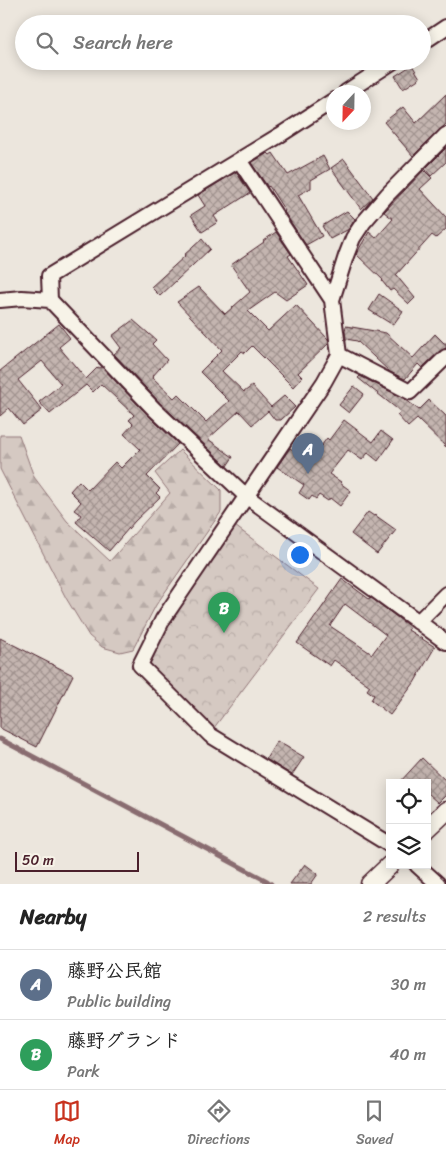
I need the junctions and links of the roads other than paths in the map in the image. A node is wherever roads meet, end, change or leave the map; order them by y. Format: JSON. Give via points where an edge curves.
{"nodes":[{"id":1,"x":446,"y":27,"type":"edge"},
{"id":2,"x":431,"y":37,"type":"edge"},
{"id":3,"x":380,"y":70,"type":"edge"},
{"id":4,"x":357,"y":85,"type":"edge"},
{"id":5,"x":326,"y":105,"type":"edge"},
{"id":6,"x":446,"y":136,"type":"edge"},
{"id":7,"x":239,"y":160,"type":"junction"},
{"id":8,"x":0,"y":300,"type":"edge"},
{"id":9,"x":50,"y":300,"type":"junction"},
{"id":10,"x":332,"y":300,"type":"junction"},
{"id":11,"x":339,"y":355,"type":"junction"},
{"id":12,"x":446,"y":357,"type":"edge"},
{"id":13,"x":246,"y":496,"type":"junction"},
{"id":14,"x":446,"y":594,"type":"edge"},
{"id":15,"x":418,"y":622,"type":"junction"},
{"id":16,"x":446,"y":642,"type":"edge"},
{"id":17,"x":446,"y":811,"type":"edge"},
{"id":18,"x":431,"y":826,"type":"edge"},
{"id":19,"x":386,"y":843,"type":"edge"},
{"id":20,"x":386,"y":869,"type":"edge"},
{"id":21,"x":421,"y":869,"type":"edge"},
{"id":22,"x":370,"y":884,"type":"edge"},
{"id":23,"x":438,"y":884,"type":"edge"}],
"edges":[{"from":1,"to":2,"type":"street"},
{"from":3,"to":4,"type":"street"},
{"from":5,"to":7,"type":"street"},
{"from":6,"to":10,"type":"street","via":[[387,194],[363,223],[346,256]]},
{"from":7,"to":9,"type":"street","via":[[49,276]]},
{"from":7,"to":10,"type":"street"},
{"from":8,"to":9,"type":"street"},
{"from":9,"to":13,"type":"street","via":[[154,409]]},
{"from":10,"to":11,"type":"street"},
{"from":11,"to":12,"type":"street","via":[[410,392]]},
{"from":11,"to":13,"type":"street"},
{"from":13,"to":15,"type":"street"},
{"from":13,"to":19,"type":"street","via":[[163,619],[140,665],[210,734]]},
{"from":14,"to":15,"type":"street"},
{"from":15,"to":16,"type":"street"},
{"from":17,"to":18,"type":"street"},
{"from":20,"to":22,"type":"street"},
{"from":21,"to":23,"type":"street"}]}
